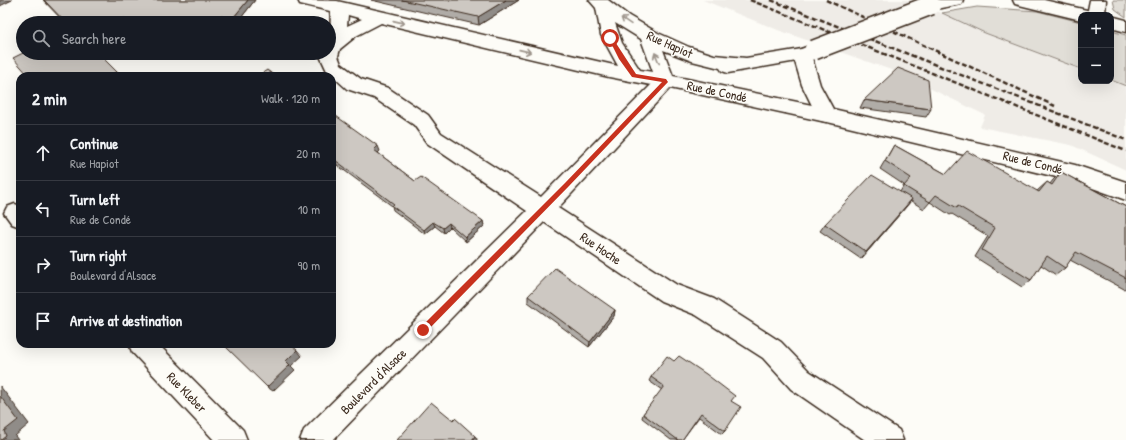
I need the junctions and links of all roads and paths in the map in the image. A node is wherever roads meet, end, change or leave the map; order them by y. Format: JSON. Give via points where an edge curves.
{"nodes":[{"id":1,"x":306,"y":0,"type":"edge"},
{"id":2,"x":1020,"y":0,"type":"edge"},
{"id":3,"x":1098,"y":0,"type":"edge"},
{"id":4,"x":941,"y":2,"type":"edge"},
{"id":5,"x":601,"y":3,"type":"edge"},
{"id":6,"x":1051,"y":4,"type":"edge"},
{"id":7,"x":337,"y":6,"type":"junction"},
{"id":8,"x":1096,"y":12,"type":"edge"},
{"id":9,"x":1078,"y":13,"type":"edge"},
{"id":10,"x":380,"y":17,"type":"junction"},
{"id":11,"x":1114,"y":23,"type":"edge"},
{"id":12,"x":1126,"y":26,"type":"edge"},
{"id":13,"x":336,"y":31,"type":"edge"},
{"id":14,"x":648,"y":35,"type":"junction"},
{"id":15,"x":336,"y":43,"type":"edge"},
{"id":16,"x":808,"y":52,"type":"junction"},
{"id":17,"x":330,"y":60,"type":"edge"},
{"id":18,"x":742,"y":64,"type":"junction"},
{"id":19,"x":634,"y":75,"type":"junction"},
{"id":20,"x":666,"y":81,"type":"junction"},
{"id":21,"x":826,"y":115,"type":"junction"},
{"id":22,"x":1126,"y":191,"type":"edge"},
{"id":23,"x":543,"y":209,"type":"junction"},
{"id":24,"x":145,"y":348,"type":"edge"},
{"id":25,"x":233,"y":440,"type":"edge"},
{"id":26,"x":314,"y":440,"type":"edge"},
{"id":27,"x":890,"y":440,"type":"edge"}],
"edges":[{"from":1,"to":7,"type":"street","name":"Rue de Condé"},
{"from":2,"to":6,"type":"street"},
{"from":3,"to":8,"type":"street"},
{"from":4,"to":16,"type":"street","bridge":true},
{"from":14,"to":5,"type":"street","name":"Rue Hapiot","one_way":true},
{"from":5,"to":19,"type":"street","name":"Rue Hapiot","via":[[610,38]]},
{"from":6,"to":9,"type":"street"},
{"from":7,"to":10,"type":"street","name":"Rue de Condé"},
{"from":7,"to":13,"type":"street","name":"Rue Hoche","via":[[340,16]]},
{"from":10,"to":15,"type":"street","via":[[350,32]]},
{"from":10,"to":19,"type":"street","name":"Rue de Condé","one_way":true,"via":[[593,68]]},
{"from":11,"to":12,"type":"street"},
{"from":14,"to":18,"type":"street","name":"Rue Hapiot","via":[[687,53],[715,61]]},
{"from":20,"to":14,"type":"street","one_way":true},
{"from":16,"to":18,"type":"street"},
{"from":16,"to":21,"type":"street","via":[[811,86]]},
{"from":17,"to":23,"type":"street","name":"Rue Hoche","via":[[333,67],[354,84],[381,94],[421,120],[434,138]]},
{"from":18,"to":20,"type":"street"},
{"from":19,"to":20,"type":"street","name":"Rue de Condé"},
{"from":20,"to":21,"type":"street","name":"Rue de Condé"},
{"from":20,"to":23,"type":"street","name":"Boulevard d'Alsace"},
{"from":21,"to":22,"type":"street","name":"Rue de Condé","via":[[1075,173]]},
{"from":23,"to":26,"type":"street","name":"Boulevard d'Alsace"},
{"from":23,"to":27,"type":"street","name":"Rue Hoche","via":[[669,293],[705,307],[772,350],[800,380]]},
{"from":24,"to":25,"type":"street","name":"Rue Kleber"}]}
